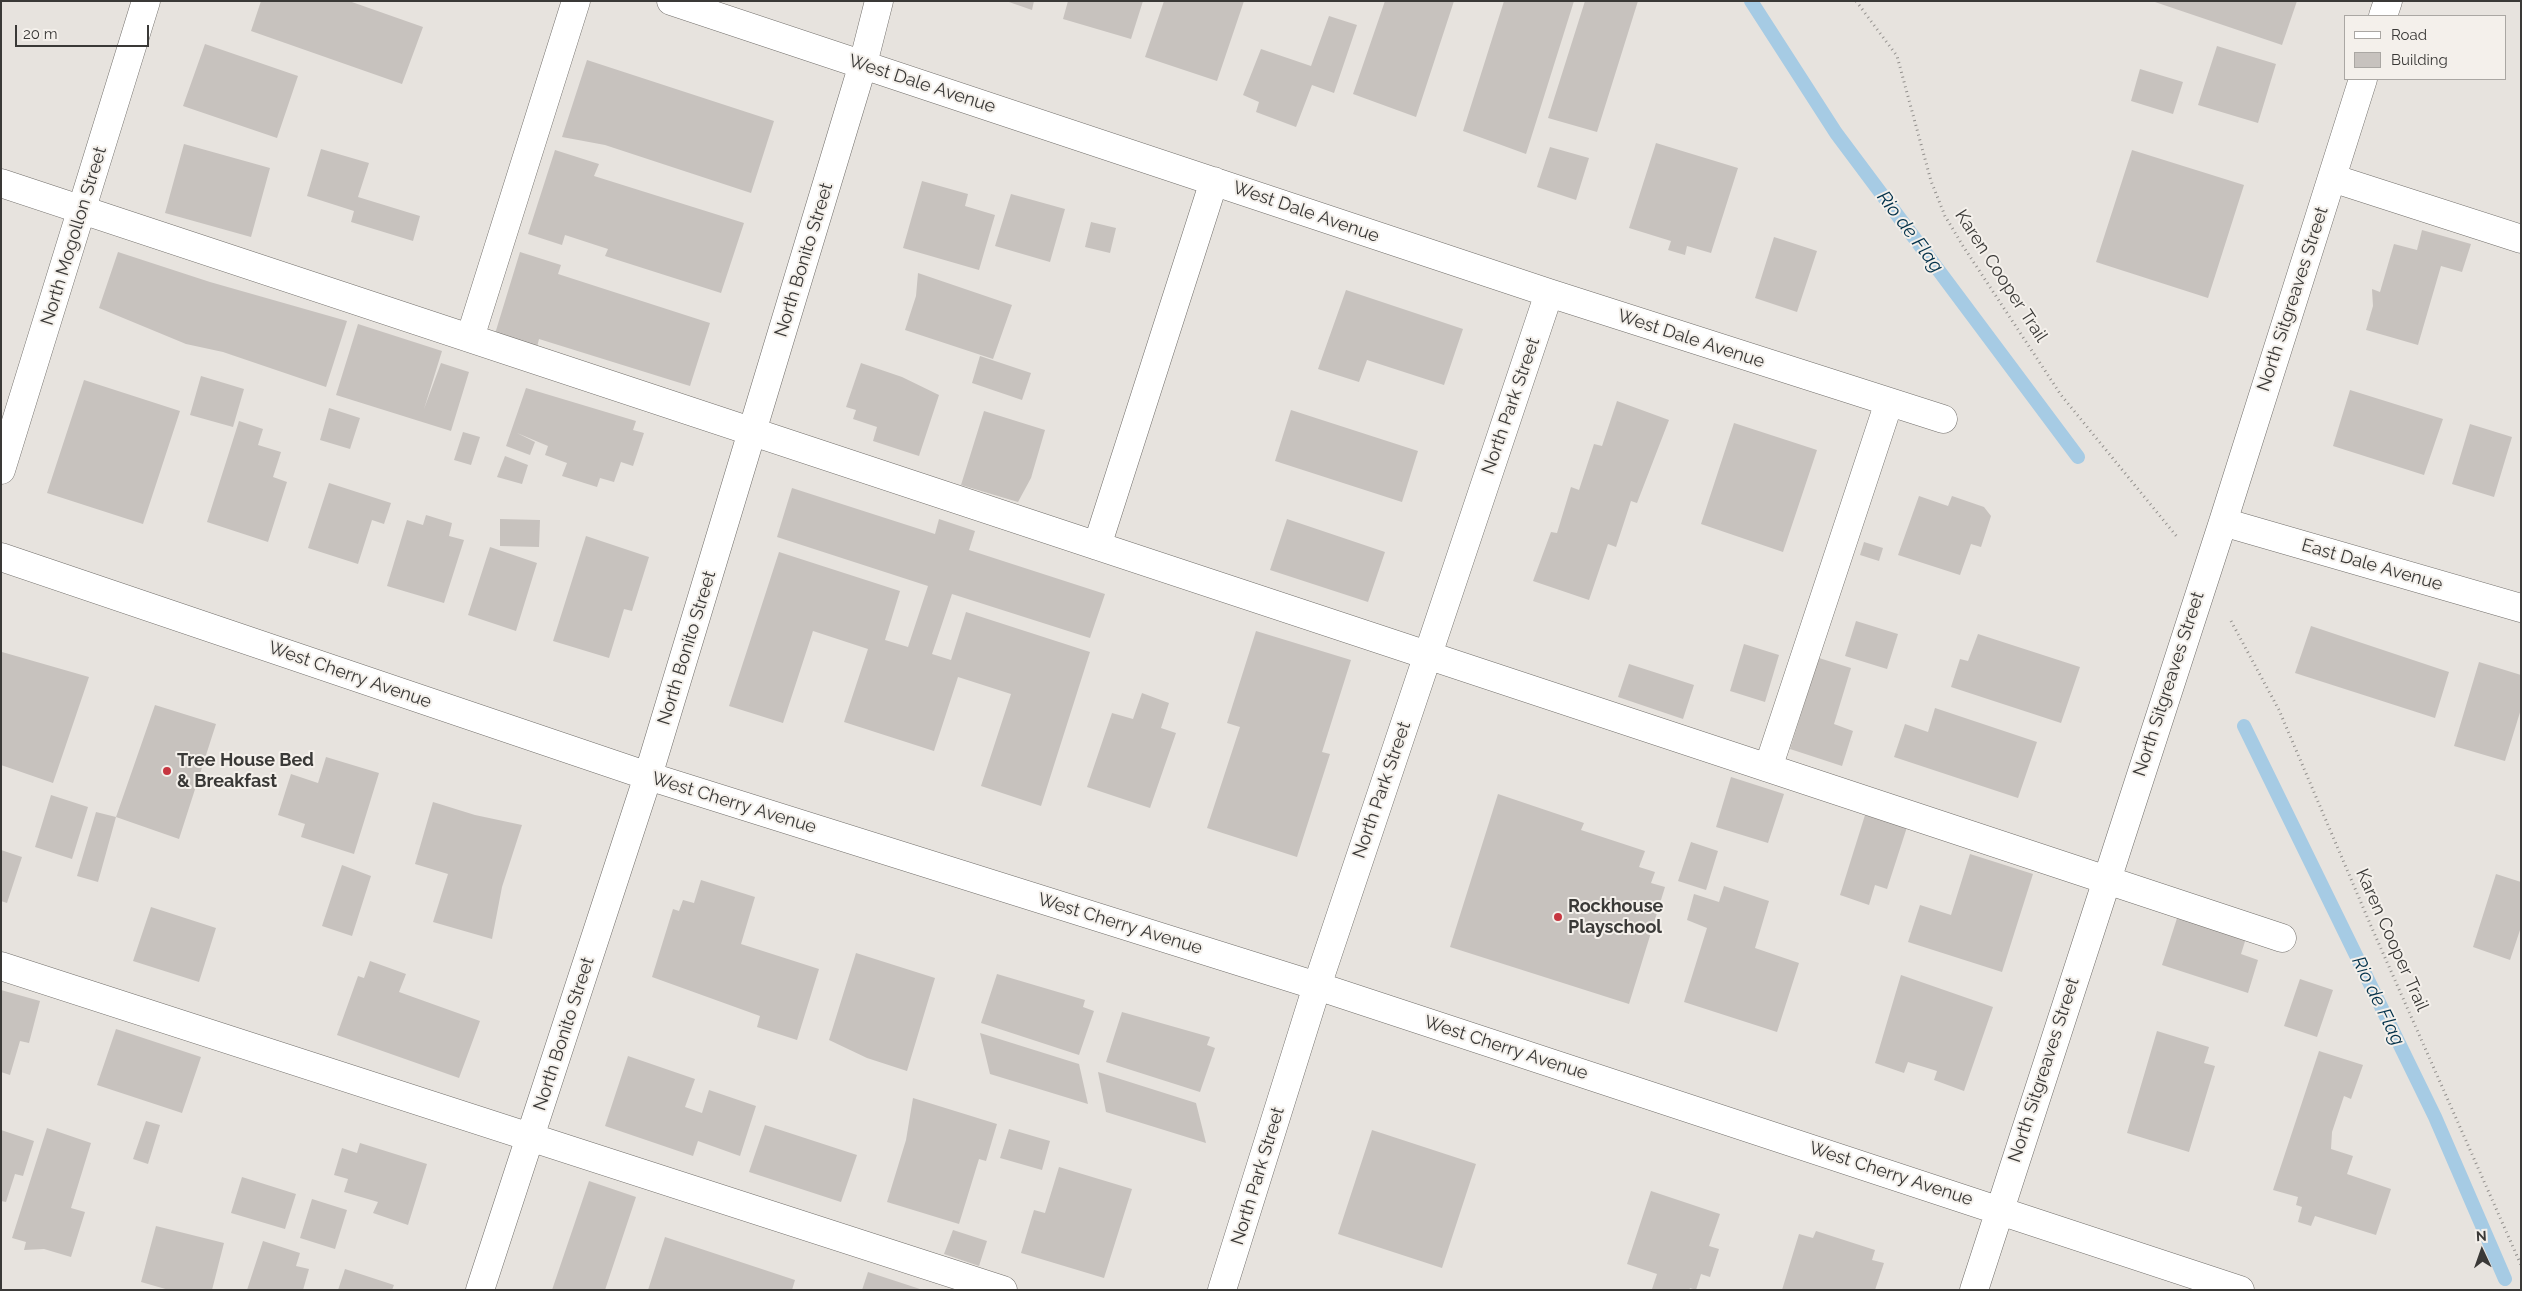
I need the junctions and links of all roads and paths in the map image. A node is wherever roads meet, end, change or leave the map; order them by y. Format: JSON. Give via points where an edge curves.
{"nodes":[{"id":1,"x":146,"y":1,"type":"edge"},
{"id":2,"x":576,"y":1,"type":"edge"},
{"id":3,"x":671,"y":1,"type":"edge"},
{"id":4,"x":879,"y":1,"type":"edge"},
{"id":5,"x":1856,"y":1,"type":"edge"},
{"id":6,"x":2388,"y":1,"type":"edge"},
{"id":7,"x":2383,"y":15,"type":"edge"},
{"id":8,"x":863,"y":64,"type":"junction"},
{"id":9,"x":2363,"y":80,"type":"edge"},
{"id":10,"x":2332,"y":178,"type":"junction"},
{"id":11,"x":1214,"y":181,"type":"junction"},
{"id":12,"x":1,"y":183,"type":"edge"},
{"id":13,"x":82,"y":210,"type":"junction"},
{"id":14,"x":2521,"y":239,"type":"edge"},
{"id":15,"x":1549,"y":293,"type":"junction"},
{"id":16,"x":470,"y":338,"type":"junction"},
{"id":17,"x":1889,"y":402,"type":"junction"},
{"id":18,"x":1942,"y":419,"type":"dead end"},
{"id":19,"x":752,"y":432,"type":"junction"},
{"id":20,"x":1,"y":470,"type":"edge"},
{"id":21,"x":2223,"y":522,"type":"junction"},
{"id":22,"x":2177,"y":537,"type":"dead end"},
{"id":23,"x":1098,"y":546,"type":"junction"},
{"id":24,"x":1,"y":557,"type":"edge"},
{"id":25,"x":2521,"y":608,"type":"edge"},
{"id":26,"x":2236,"y":628,"type":"dead end"},
{"id":27,"x":1427,"y":656,"type":"junction"},
{"id":28,"x":1768,"y":768,"type":"junction"},
{"id":29,"x":648,"y":776,"type":"junction"},
{"id":30,"x":2106,"y":880,"type":"junction"},
{"id":31,"x":2282,"y":938,"type":"dead end"},
{"id":32,"x":1,"y":966,"type":"edge"},
{"id":33,"x":1317,"y":986,"type":"junction"},
{"id":34,"x":530,"y":1137,"type":"junction"},
{"id":35,"x":1999,"y":1210,"type":"junction"},
{"id":36,"x":2521,"y":1265,"type":"edge"},
{"id":37,"x":480,"y":1290,"type":"edge"},
{"id":38,"x":1004,"y":1290,"type":"edge"},
{"id":39,"x":1222,"y":1290,"type":"edge"},
{"id":40,"x":1974,"y":1290,"type":"edge"},
{"id":41,"x":2240,"y":1290,"type":"edge"}],
"edges":[{"from":1,"to":13,"type":"street","name":"North Mogollon Street"},
{"from":2,"to":16,"type":"street"},
{"from":3,"to":8,"type":"street","name":"West Dale Avenue"},
{"from":4,"to":8,"type":"street","name":"North Bonito Street"},
{"from":5,"to":22,"type":"path","name":"Karen Cooper Trail","via":[[1897,56],[1931,181],[1945,216],[2061,395]]},
{"from":6,"to":7,"type":"street"},
{"from":8,"to":11,"type":"street","name":"West Dale Avenue"},
{"from":8,"to":19,"type":"street","name":"North Bonito Street"},
{"from":9,"to":10,"type":"street","name":"North Sitgreaves Street"},
{"from":10,"to":14,"type":"street"},
{"from":10,"to":21,"type":"street","name":"North Sitgreaves Street"},
{"from":11,"to":15,"type":"street","name":"West Dale Avenue"},
{"from":11,"to":23,"type":"street"},
{"from":12,"to":13,"type":"street"},
{"from":13,"to":16,"type":"street"},
{"from":13,"to":20,"type":"street","name":"North Mogollon Street"},
{"from":15,"to":17,"type":"street","name":"West Dale Avenue"},
{"from":15,"to":27,"type":"street","name":"North Park Street"},
{"from":16,"to":19,"type":"street"},
{"from":17,"to":18,"type":"street","name":"West Dale Avenue"},
{"from":17,"to":28,"type":"street"},
{"from":19,"to":23,"type":"street"},
{"from":19,"to":29,"type":"street","name":"North Bonito Street"},
{"from":21,"to":25,"type":"street","name":"East Dale Avenue"},
{"from":21,"to":30,"type":"street","name":"North Sitgreaves Street"},
{"from":23,"to":27,"type":"street"},
{"from":24,"to":29,"type":"street","name":"West Cherry Avenue"},
{"from":26,"to":36,"type":"path","name":"Karen Cooper Trail","via":[[2279,710]]},
{"from":27,"to":28,"type":"street"},
{"from":27,"to":33,"type":"street","name":"North Park Street"},
{"from":28,"to":30,"type":"street"},
{"from":29,"to":33,"type":"street","name":"West Cherry Avenue"},
{"from":29,"to":34,"type":"street","name":"North Bonito Street"},
{"from":30,"to":31,"type":"street"},
{"from":30,"to":35,"type":"street","name":"North Sitgreaves Street"},
{"from":32,"to":34,"type":"street"},
{"from":33,"to":35,"type":"street","name":"West Cherry Avenue"},
{"from":33,"to":39,"type":"street","name":"North Park Street"},
{"from":34,"to":37,"type":"street","name":"North Bonito Street"},
{"from":34,"to":38,"type":"street"},
{"from":35,"to":40,"type":"street","name":"North Sitgreaves Street"},
{"from":35,"to":41,"type":"street","name":"West Cherry Avenue"}]}
